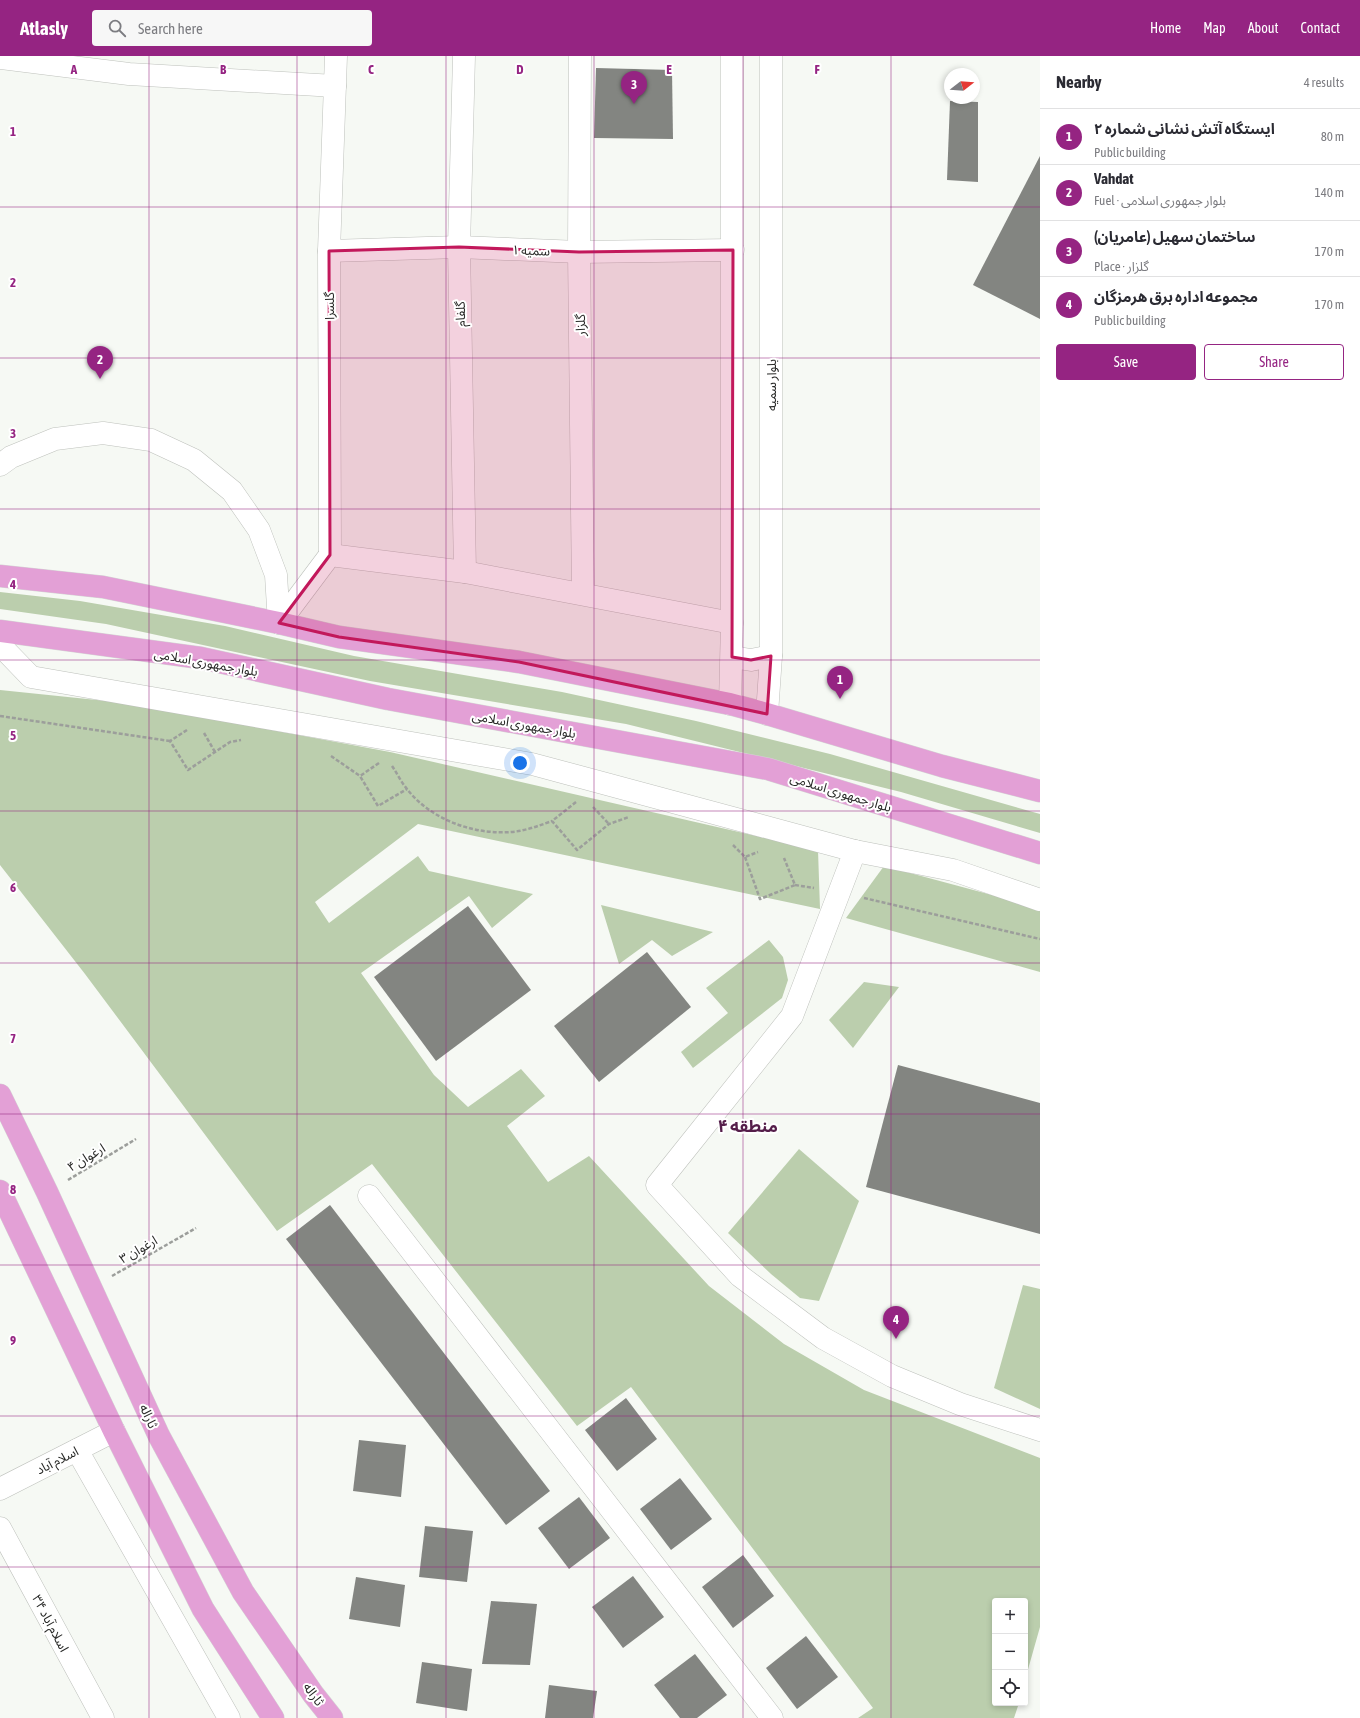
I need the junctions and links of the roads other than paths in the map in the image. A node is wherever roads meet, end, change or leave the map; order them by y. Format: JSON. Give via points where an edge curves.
{"nodes":[{"id":1,"x":117,"y":56,"type":"edge"},
{"id":2,"x":336,"y":56,"type":"edge"},
{"id":3,"x":464,"y":56,"type":"edge"},
{"id":4,"x":580,"y":56,"type":"edge"},
{"id":5,"x":732,"y":56,"type":"edge"},
{"id":6,"x":771,"y":56,"type":"edge"},
{"id":7,"x":0,"y":58,"type":"edge"},
{"id":8,"x":129,"y":74,"type":"junction"},
{"id":9,"x":335,"y":86,"type":"junction"},
{"id":10,"x":459,"y":247,"type":"junction"},
{"id":11,"x":733,"y":250,"type":"junction"},
{"id":12,"x":329,"y":251,"type":"junction"},
{"id":13,"x":579,"y":252,"type":"junction"},
{"id":14,"x":0,"y":465,"type":"edge"},
{"id":15,"x":330,"y":555,"type":"junction"},
{"id":16,"x":465,"y":572,"type":"junction"},
{"id":17,"x":0,"y":576,"type":"edge"},
{"id":18,"x":583,"y":594,"type":"junction"},
{"id":19,"x":280,"y":623,"type":"junction"},
{"id":20,"x":732,"y":623,"type":"junction"},
{"id":21,"x":0,"y":631,"type":"edge"},
{"id":22,"x":0,"y":645,"type":"edge"},
{"id":23,"x":771,"y":656,"type":"junction"},
{"id":24,"x":732,"y":657,"type":"junction"},
{"id":25,"x":730,"y":704,"type":"junction"},
{"id":26,"x":767,"y":714,"type":"junction"},
{"id":27,"x":1040,"y":791,"type":"edge"},
{"id":28,"x":854,"y":851,"type":"junction"},
{"id":29,"x":1040,"y":853,"type":"edge"},
{"id":30,"x":1040,"y":900,"type":"edge"},
{"id":31,"x":0,"y":1095,"type":"edge"},
{"id":32,"x":0,"y":1191,"type":"edge"},
{"id":33,"x":369,"y":1196,"type":"dead end"},
{"id":34,"x":1040,"y":1430,"type":"edge"},
{"id":35,"x":114,"y":1431,"type":"junction"},
{"id":36,"x":77,"y":1450,"type":"junction"},
{"id":37,"x":0,"y":1490,"type":"edge"},
{"id":38,"x":0,"y":1528,"type":"edge"},
{"id":39,"x":103,"y":1718,"type":"edge"},
{"id":40,"x":229,"y":1718,"type":"edge"},
{"id":41,"x":273,"y":1718,"type":"edge"},
{"id":42,"x":332,"y":1718,"type":"edge"},
{"id":43,"x":772,"y":1718,"type":"edge"}],
"edges":[{"from":1,"to":8,"type":"street"},
{"from":2,"to":9,"type":"street","name":"گلسرا"},
{"from":3,"to":10,"type":"street","name":"گلفام"},
{"from":4,"to":13,"type":"street","name":"گلزار"},
{"from":5,"to":11,"type":"street"},
{"from":6,"to":23,"type":"street","name":"بلوار سمیه"},
{"from":7,"to":8,"type":"street"},
{"from":8,"to":9,"type":"street"},
{"from":9,"to":12,"type":"street","name":"گلسرا"},
{"from":10,"to":12,"type":"street","name":"سمیه ۱"},
{"from":10,"to":13,"type":"street","name":"سمیه ۱"},
{"from":10,"to":16,"type":"street","name":"گلفام"},
{"from":11,"to":13,"type":"street","name":"سمیه ۱"},
{"from":11,"to":20,"type":"street"},
{"from":12,"to":15,"type":"street","name":"گلسرا"},
{"from":13,"to":18,"type":"street","name":"گلزار"},
{"from":14,"to":19,"type":"street","via":[[11,457],[55,439],[103,433],[151,440],[194,460],[232,491],[259,530],[276,575]]},
{"from":15,"to":16,"type":"street"},
{"from":15,"to":19,"type":"street"},
{"from":16,"to":18,"type":"street"},
{"from":17,"to":19,"type":"main road","via":[[103,587]]},
{"from":18,"to":20,"type":"street"},
{"from":19,"to":25,"type":"main road","via":[[339,637],[519,662]]},
{"from":20,"to":24,"type":"street"},
{"from":21,"to":29,"type":"main road","name":"بلوار جمهوری اسلامی","via":[[201,658],[388,699],[768,769]]},
{"from":22,"to":28,"type":"street","via":[[31,677],[532,764]]},
{"from":23,"to":24,"type":"street","via":[[751,660]]},
{"from":23,"to":26,"type":"street","name":"بلوار سمیه"},
{"from":24,"to":25,"type":"street"},
{"from":25,"to":26,"type":"main road"},
{"from":26,"to":27,"type":"main road","via":[[942,766]]},
{"from":28,"to":30,"type":"street","via":[[953,870]]},
{"from":28,"to":34,"type":"street","via":[[792,1016],[657,1185],[740,1276],[823,1338],[892,1376],[960,1404]]},
{"from":31,"to":42,"type":"main road","name":"ثاراله","via":[[159,1436],[244,1592]]},
{"from":32,"to":35,"type":"main road"},
{"from":33,"to":43,"type":"street"},
{"from":35,"to":36,"type":"street","name":"اسلام آباد"},
{"from":35,"to":41,"type":"main road","via":[[203,1609]]},
{"from":36,"to":37,"type":"street","name":"اسلام آباد"},
{"from":36,"to":40,"type":"street"},
{"from":38,"to":39,"type":"street","name":"اسلام آباد ۳۴"}]}
